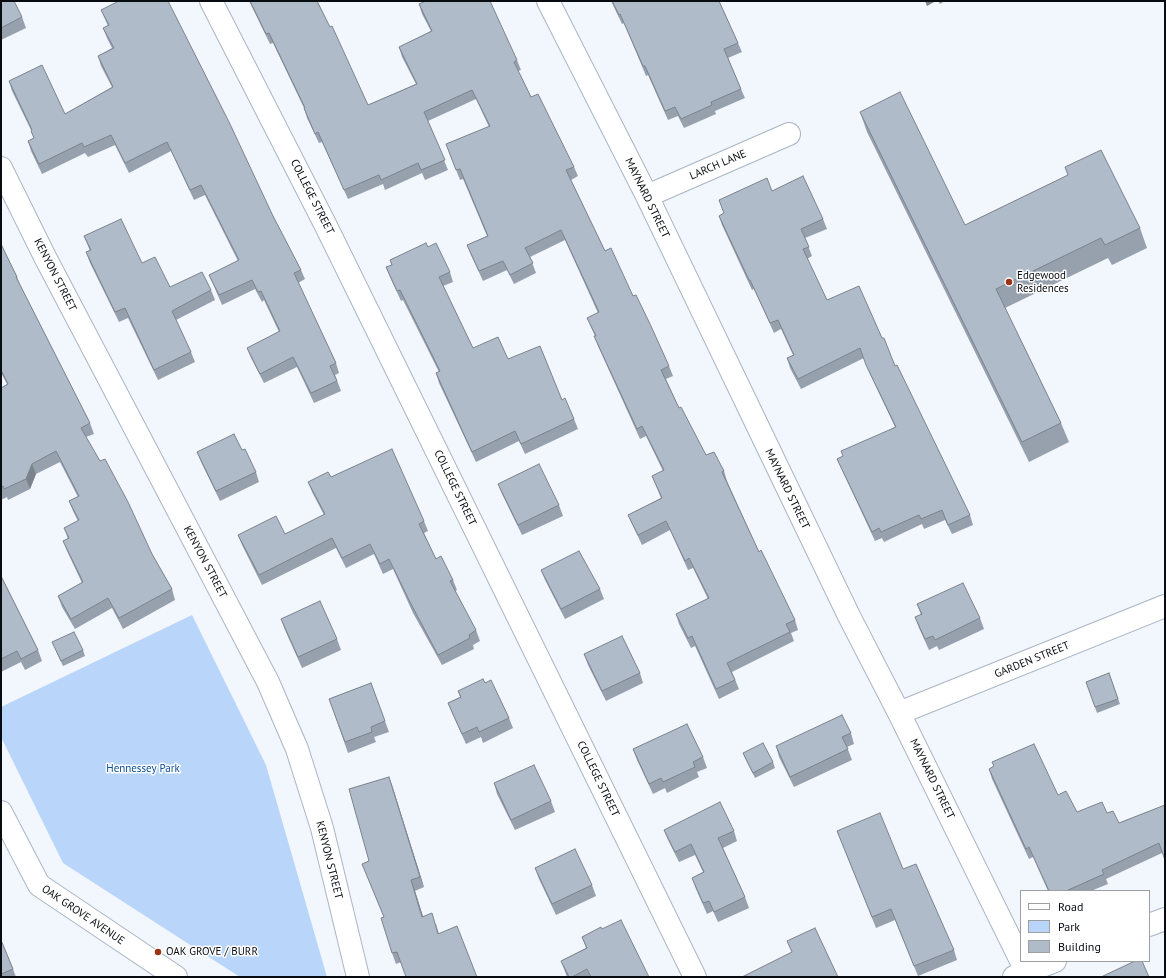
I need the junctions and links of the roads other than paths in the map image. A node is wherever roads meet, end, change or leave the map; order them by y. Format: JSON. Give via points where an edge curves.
{"nodes":[{"id":1,"x":211,"y":1,"type":"edge"},
{"id":2,"x":548,"y":1,"type":"edge"},
{"id":3,"x":788,"y":134,"type":"dead end"},
{"id":4,"x":1,"y":168,"type":"edge"},
{"id":5,"x":646,"y":196,"type":"junction"},
{"id":6,"x":1165,"y":606,"type":"edge"},
{"id":7,"x":900,"y":713,"type":"junction"},
{"id":8,"x":1,"y":812,"type":"edge"},
{"id":9,"x":1053,"y":962,"type":"edge"},
{"id":10,"x":1023,"y":975,"type":"edge"},
{"id":11,"x":176,"y":977,"type":"edge"},
{"id":12,"x":358,"y":977,"type":"edge"},
{"id":13,"x":695,"y":977,"type":"edge"}],
"edges":[{"from":1,"to":13,"type":"street","name":"COLLEGE STREET","via":[[326,226]]},
{"from":2,"to":5,"type":"street","name":"MAYNARD STREET"},
{"from":3,"to":5,"type":"street","name":"LARCH LANE"},
{"from":4,"to":12,"type":"street","name":"KENYON STREET","via":[[268,682],[286,722],[322,828]]},
{"from":5,"to":7,"type":"street","name":"MAYNARD STREET","via":[[849,616]]},
{"from":6,"to":7,"type":"street","name":"GARDEN STREET"},
{"from":7,"to":10,"type":"street","name":"MAYNARD STREET"},
{"from":8,"to":11,"type":"street","name":"OAK GROVE AVENUE","via":[[39,885]]},
{"from":9,"to":10,"type":"street"}]}
